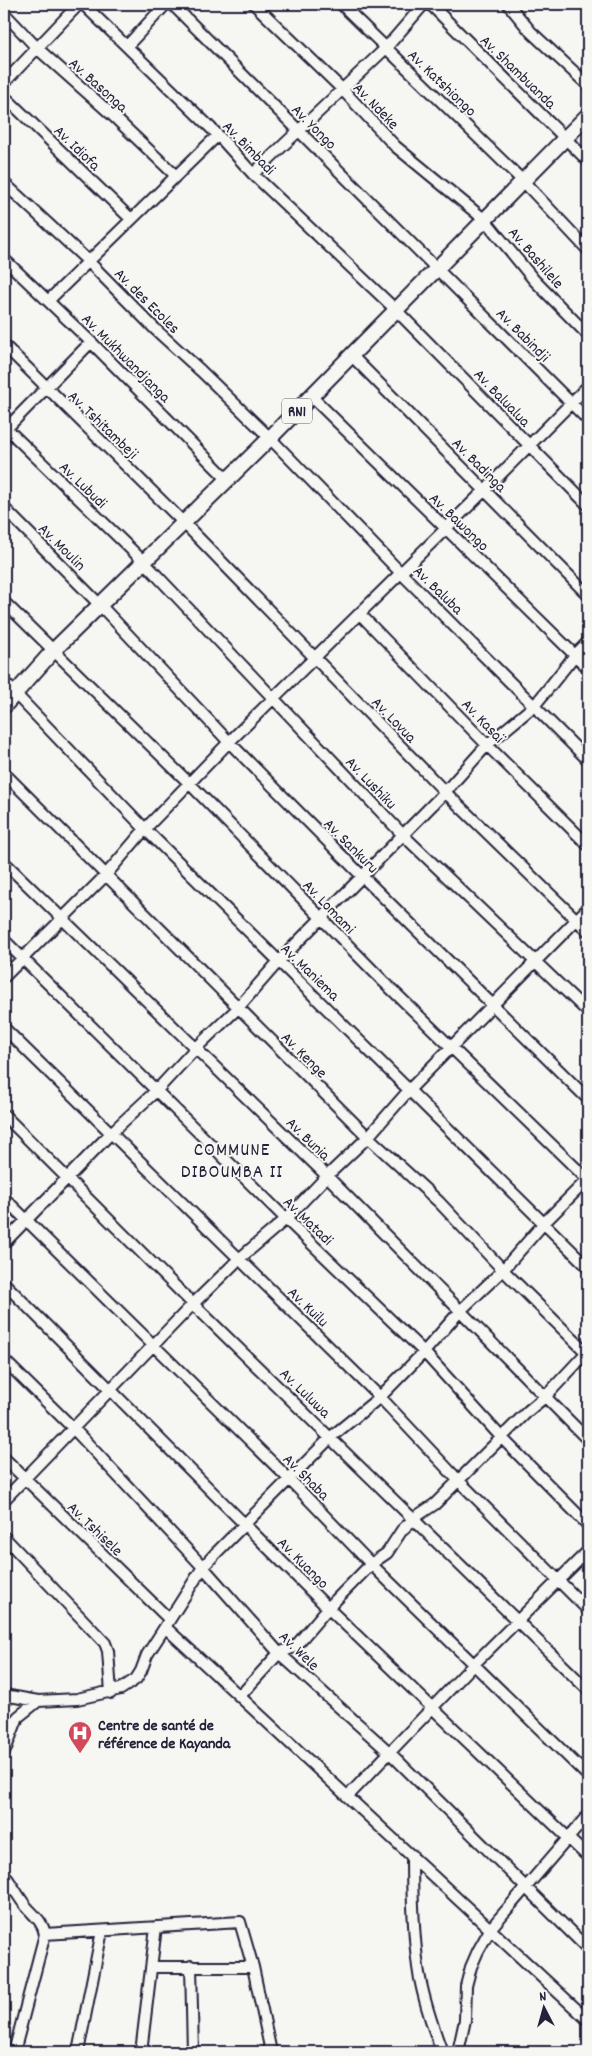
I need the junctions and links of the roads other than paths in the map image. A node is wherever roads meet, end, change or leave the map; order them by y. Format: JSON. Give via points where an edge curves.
{"nodes":[{"id":1,"x":81,"y":4,"type":"edge"},
{"id":2,"x":166,"y":4,"type":"edge"},
{"id":3,"x":172,"y":4,"type":"edge"},
{"id":4,"x":254,"y":4,"type":"edge"},
{"id":5,"x":341,"y":4,"type":"edge"},
{"id":6,"x":424,"y":4,"type":"edge"},
{"id":7,"x":430,"y":4,"type":"edge"},
{"id":8,"x":508,"y":4,"type":"edge"},
{"id":9,"x":4,"y":13,"type":"edge"},
{"id":10,"x":127,"y":46,"type":"junction"},
{"id":11,"x":386,"y":48,"type":"junction"},
{"id":12,"x":38,"y":49,"type":"junction"},
{"id":13,"x":4,"y":83,"type":"edge"},
{"id":14,"x":588,"y":85,"type":"edge"},
{"id":15,"x":342,"y":89,"type":"junction"},
{"id":16,"x":4,"y":96,"type":"edge"},
{"id":17,"x":588,"y":114,"type":"edge"},
{"id":18,"x":298,"y":130,"type":"junction"},
{"id":19,"x":218,"y":135,"type":"junction"},
{"id":20,"x":566,"y":138,"type":"junction"},
{"id":21,"x":588,"y":161,"type":"edge"},
{"id":22,"x":253,"y":174,"type":"junction"},
{"id":23,"x":175,"y":175,"type":"junction"},
{"id":24,"x":524,"y":182,"type":"junction"},
{"id":25,"x":4,"y":183,"type":"edge"},
{"id":26,"x":131,"y":219,"type":"junction"},
{"id":27,"x":485,"y":220,"type":"junction"},
{"id":28,"x":588,"y":250,"type":"edge"},
{"id":29,"x":4,"y":259,"type":"edge"},
{"id":30,"x":88,"y":261,"type":"junction"},
{"id":31,"x":438,"y":268,"type":"junction"},
{"id":32,"x":48,"y":300,"type":"junction"},
{"id":33,"x":396,"y":310,"type":"junction"},
{"id":34,"x":588,"y":335,"type":"edge"},
{"id":35,"x":91,"y":342,"type":"junction"},
{"id":36,"x":4,"y":345,"type":"edge"},
{"id":37,"x":351,"y":355,"type":"junction"},
{"id":38,"x":588,"y":386,"type":"edge"},
{"id":39,"x":45,"y":388,"type":"junction"},
{"id":40,"x":311,"y":396,"type":"junction"},
{"id":41,"x":571,"y":403,"type":"junction"},
{"id":42,"x":588,"y":420,"type":"edge"},
{"id":43,"x":5,"y":429,"type":"edge"},
{"id":44,"x":270,"y":438,"type":"junction"},
{"id":45,"x":528,"y":445,"type":"junction"},
{"id":46,"x":227,"y":479,"type":"junction"},
{"id":47,"x":485,"y":490,"type":"junction"},
{"id":48,"x":588,"y":506,"type":"edge"},
{"id":49,"x":4,"y":508,"type":"edge"},
{"id":50,"x":184,"y":523,"type":"junction"},
{"id":51,"x":446,"y":528,"type":"junction"},
{"id":52,"x":144,"y":562,"type":"junction"},
{"id":53,"x":401,"y":573,"type":"junction"},
{"id":54,"x":588,"y":595,"type":"edge"},
{"id":55,"x":4,"y":602,"type":"edge"},
{"id":56,"x":100,"y":605,"type":"junction"},
{"id":57,"x":360,"y":614,"type":"junction"},
{"id":58,"x":588,"y":642,"type":"edge"},
{"id":59,"x":53,"y":651,"type":"junction"},
{"id":60,"x":575,"y":655,"type":"junction"},
{"id":61,"x":315,"y":658,"type":"junction"},
{"id":62,"x":588,"y":668,"type":"edge"},
{"id":63,"x":4,"y":682,"type":"edge"},
{"id":64,"x":15,"y":693,"type":"junction"},
{"id":65,"x":273,"y":700,"type":"junction"},
{"id":66,"x":535,"y":705,"type":"junction"},
{"id":67,"x":4,"y":706,"type":"edge"},
{"id":68,"x":229,"y":742,"type":"junction"},
{"id":69,"x":487,"y":745,"type":"junction"},
{"id":70,"x":588,"y":760,"type":"edge"},
{"id":71,"x":4,"y":773,"type":"edge"},
{"id":72,"x":189,"y":783,"type":"junction"},
{"id":73,"x":445,"y":792,"type":"junction"},
{"id":74,"x":145,"y":829,"type":"junction"},
{"id":75,"x":403,"y":835,"type":"junction"},
{"id":76,"x":588,"y":845,"type":"edge"},
{"id":77,"x":4,"y":862,"type":"edge"},
{"id":78,"x":106,"y":876,"type":"junction"},
{"id":79,"x":362,"y":876,"type":"junction"},
{"id":80,"x":588,"y":908,"type":"edge"},
{"id":81,"x":320,"y":917,"type":"junction"},
{"id":82,"x":63,"y":918,"type":"junction"},
{"id":83,"x":576,"y":920,"type":"junction"},
{"id":84,"x":588,"y":932,"type":"edge"},
{"id":85,"x":4,"y":940,"type":"edge"},
{"id":86,"x":24,"y":960,"type":"junction"},
{"id":87,"x":279,"y":960,"type":"junction"},
{"id":88,"x":535,"y":963,"type":"junction"},
{"id":89,"x":4,"y":977,"type":"edge"},
{"id":90,"x":493,"y":1006,"type":"junction"},
{"id":91,"x":237,"y":1008,"type":"junction"},
{"id":92,"x":588,"y":1012,"type":"edge"},
{"id":93,"x":4,"y":1028,"type":"edge"},
{"id":94,"x":452,"y":1048,"type":"junction"},
{"id":95,"x":195,"y":1049,"type":"junction"},
{"id":96,"x":410,"y":1089,"type":"junction"},
{"id":97,"x":156,"y":1090,"type":"junction"},
{"id":98,"x":588,"y":1099,"type":"edge"},
{"id":99,"x":4,"y":1115,"type":"edge"},
{"id":100,"x":111,"y":1133,"type":"junction"},
{"id":101,"x":368,"y":1138,"type":"junction"},
{"id":102,"x":327,"y":1176,"type":"junction"},
{"id":103,"x":67,"y":1178,"type":"junction"},
{"id":104,"x":588,"y":1179,"type":"edge"},
{"id":105,"x":4,"y":1198,"type":"edge"},
{"id":106,"x":286,"y":1219,"type":"junction"},
{"id":107,"x":28,"y":1220,"type":"junction"},
{"id":108,"x":544,"y":1223,"type":"junction"},
{"id":109,"x":4,"y":1243,"type":"edge"},
{"id":110,"x":239,"y":1259,"type":"junction"},
{"id":111,"x":588,"y":1267,"type":"edge"},
{"id":112,"x":504,"y":1270,"type":"junction"},
{"id":113,"x":4,"y":1283,"type":"edge"},
{"id":114,"x":193,"y":1304,"type":"junction"},
{"id":115,"x":461,"y":1310,"type":"junction"},
{"id":116,"x":154,"y":1345,"type":"junction"},
{"id":117,"x":424,"y":1352,"type":"junction"},
{"id":118,"x":588,"y":1352,"type":"edge"},
{"id":119,"x":4,"y":1360,"type":"edge"},
{"id":120,"x":110,"y":1389,"type":"junction"},
{"id":121,"x":546,"y":1396,"type":"junction"},
{"id":122,"x":380,"y":1397,"type":"junction"},
{"id":123,"x":72,"y":1427,"type":"junction"},
{"id":124,"x":331,"y":1437,"type":"junction"},
{"id":125,"x":501,"y":1437,"type":"junction"},
{"id":126,"x":588,"y":1440,"type":"edge"},
{"id":127,"x":4,"y":1458,"type":"edge"},
{"id":128,"x":24,"y":1479,"type":"junction"},
{"id":129,"x":290,"y":1480,"type":"junction"},
{"id":130,"x":458,"y":1480,"type":"junction"},
{"id":131,"x":4,"y":1500,"type":"edge"},
{"id":132,"x":414,"y":1520,"type":"junction"},
{"id":133,"x":246,"y":1524,"type":"junction"},
{"id":134,"x":588,"y":1525,"type":"edge"},
{"id":135,"x":4,"y":1537,"type":"edge"},
{"id":136,"x":588,"y":1551,"type":"edge"},
{"id":137,"x":371,"y":1564,"type":"junction"},
{"id":138,"x":203,"y":1567,"type":"junction"},
{"id":139,"x":557,"y":1580,"type":"junction"},
{"id":140,"x":328,"y":1608,"type":"junction"},
{"id":141,"x":588,"y":1610,"type":"edge"},
{"id":142,"x":519,"y":1620,"type":"junction"},
{"id":143,"x":167,"y":1623,"type":"junction"},
{"id":144,"x":279,"y":1653,"type":"junction"},
{"id":145,"x":474,"y":1664,"type":"junction"},
{"id":146,"x":588,"y":1690,"type":"edge"},
{"id":147,"x":111,"y":1693,"type":"junction"},
{"id":148,"x":4,"y":1695,"type":"edge"},
{"id":149,"x":240,"y":1696,"type":"junction"},
{"id":150,"x":38,"y":1700,"type":"junction"},
{"id":151,"x":432,"y":1708,"type":"junction"},
{"id":152,"x":389,"y":1752,"type":"junction"},
{"id":153,"x":4,"y":1753,"type":"edge"},
{"id":154,"x":588,"y":1776,"type":"edge"},
{"id":155,"x":348,"y":1796,"type":"junction"},
{"id":156,"x":588,"y":1815,"type":"edge"},
{"id":157,"x":568,"y":1838,"type":"junction"},
{"id":158,"x":412,"y":1855,"type":"junction"},
{"id":159,"x":588,"y":1857,"type":"edge"},
{"id":160,"x":4,"y":1874,"type":"edge"},
{"id":161,"x":526,"y":1887,"type":"junction"},
{"id":162,"x":156,"y":1926,"type":"junction"},
{"id":163,"x":491,"y":1928,"type":"junction"},
{"id":164,"x":102,"y":1931,"type":"junction"},
{"id":165,"x":45,"y":1934,"type":"junction"},
{"id":166,"x":588,"y":1949,"type":"edge"},
{"id":167,"x":190,"y":1966,"type":"junction"},
{"id":168,"x":253,"y":1966,"type":"junction"},
{"id":169,"x":150,"y":1967,"type":"junction"},
{"id":170,"x":588,"y":2020,"type":"edge"},
{"id":171,"x":14,"y":2052,"type":"edge"},
{"id":172,"x":78,"y":2052,"type":"edge"},
{"id":173,"x":141,"y":2052,"type":"edge"},
{"id":174,"x":193,"y":2052,"type":"edge"},
{"id":175,"x":271,"y":2052,"type":"edge"},
{"id":176,"x":442,"y":2052,"type":"edge"},
{"id":177,"x":458,"y":2052,"type":"edge"}],
"edges":[{"from":1,"to":10,"type":"street","name":"Av. Bimbadi"},
{"from":1,"to":12,"type":"street"},
{"from":2,"to":10,"type":"street"},
{"from":3,"to":18,"type":"street","name":"Av. Yongo"},
{"from":4,"to":15,"type":"street","name":"Av. Ndeke"},
{"from":5,"to":11,"type":"street","name":"Av. Katshiongo"},
{"from":6,"to":11,"type":"street"},
{"from":7,"to":20,"type":"street","name":"Av. Shambuanda"},
{"from":8,"to":14,"type":"street","via":[[531,32]]},
{"from":9,"to":12,"type":"street","name":"Av. Basonga"},
{"from":10,"to":19,"type":"street","name":"Av. Bimbadi"},
{"from":11,"to":15,"type":"street"},
{"from":11,"to":24,"type":"street","name":"Av. Katshiongo"},
{"from":12,"to":13,"type":"street"},
{"from":12,"to":23,"type":"street","name":"Av. Basonga"},
{"from":15,"to":18,"type":"street"},
{"from":15,"to":27,"type":"street","name":"Av. Ndeke","via":[[395,146]]},
{"from":16,"to":26,"type":"street","name":"Av. Idiofa"},
{"from":17,"to":20,"type":"highway","number":"RN1"},
{"from":18,"to":22,"type":"street"},
{"from":18,"to":31,"type":"street","name":"Av. Yongo"},
{"from":19,"to":22,"type":"street","name":"Av. Bimbadi"},
{"from":19,"to":23,"type":"street"},
{"from":20,"to":21,"type":"street","name":"Av. Shambuanda"},
{"from":20,"to":24,"type":"highway","number":"RN1"},
{"from":22,"to":33,"type":"street","name":"Av. Bimbadi"},
{"from":23,"to":26,"type":"street"},
{"from":24,"to":27,"type":"highway","number":"RN1"},
{"from":24,"to":28,"type":"street","name":"Av. Katshiongo"},
{"from":25,"to":30,"type":"street","name":"Av. des Ecoles"},
{"from":26,"to":30,"type":"street"},
{"from":27,"to":31,"type":"highway","number":"RN1"},
{"from":27,"to":34,"type":"street","name":"Av. Bashilele","via":[[534,280]]},
{"from":29,"to":32,"type":"street","name":"Av. Mukhwandjanga"},
{"from":30,"to":32,"type":"street"},
{"from":30,"to":44,"type":"street","name":"Av. des Ecoles"},
{"from":31,"to":33,"type":"highway","number":"RN1"},
{"from":31,"to":41,"type":"street","name":"Av. Babindji"},
{"from":32,"to":35,"type":"street","name":"Av. Mukhwandjanga"},
{"from":33,"to":37,"type":"highway","number":"RN1"},
{"from":33,"to":45,"type":"street","name":"Av. Balualua"},
{"from":35,"to":39,"type":"street"},
{"from":35,"to":46,"type":"street","name":"Av. Mukhwandjanga"},
{"from":36,"to":39,"type":"street","name":"Av. Tshitambeji"},
{"from":37,"to":40,"type":"highway","number":"RN1"},
{"from":37,"to":47,"type":"street","name":"Av. Badinga"},
{"from":38,"to":41,"type":"street"},
{"from":39,"to":43,"type":"street"},
{"from":39,"to":50,"type":"street","name":"Av. Tshitambeji"},
{"from":40,"to":44,"type":"highway","number":"RN1"},
{"from":40,"to":51,"type":"street","name":"Av. Bawongo"},
{"from":41,"to":42,"type":"street","name":"Av. Babindji"},
{"from":41,"to":45,"type":"street"},
{"from":43,"to":52,"type":"street","name":"Av. Lubudi"},
{"from":44,"to":46,"type":"highway","number":"RN1"},
{"from":44,"to":53,"type":"street","name":"Av. Baluba"},
{"from":45,"to":47,"type":"street"},
{"from":45,"to":48,"type":"street","name":"Av. Balualua"},
{"from":46,"to":50,"type":"highway","number":"RN1"},
{"from":47,"to":51,"type":"street"},
{"from":47,"to":54,"type":"street","name":"Av. Badinga"},
{"from":49,"to":56,"type":"street","name":"Av. Moulin"},
{"from":50,"to":52,"type":"highway","number":"RN1"},
{"from":50,"to":61,"type":"street","name":"Av. Lovua"},
{"from":51,"to":53,"type":"street"},
{"from":51,"to":60,"type":"street","name":"Av. Bawongo"},
{"from":52,"to":56,"type":"highway","number":"RN1"},
{"from":52,"to":65,"type":"street","name":"Av. Lushiku"},
{"from":53,"to":57,"type":"street"},
{"from":53,"to":66,"type":"street","name":"Av. Baluba"},
{"from":55,"to":59,"type":"street","name":"Av. Lomami"},
{"from":56,"to":59,"type":"highway","number":"RN1"},
{"from":56,"to":68,"type":"street","name":"Av. Sankuru"},
{"from":57,"to":61,"type":"street"},
{"from":57,"to":69,"type":"street","name":"Av. Kasaï"},
{"from":58,"to":60,"type":"street"},
{"from":59,"to":64,"type":"highway","number":"RN1"},
{"from":59,"to":72,"type":"street","name":"Av. Lomami"},
{"from":60,"to":62,"type":"street","name":"Av. Bawongo"},
{"from":60,"to":66,"type":"street"},
{"from":61,"to":65,"type":"street"},
{"from":61,"to":73,"type":"street","name":"Av. Lovua"},
{"from":63,"to":64,"type":"street","name":"Av. Maniema"},
{"from":64,"to":67,"type":"highway","number":"RN1"},
{"from":64,"to":74,"type":"street","name":"Av. Maniema"},
{"from":65,"to":68,"type":"street"},
{"from":65,"to":75,"type":"street","name":"Av. Lushiku"},
{"from":66,"to":69,"type":"street"},
{"from":66,"to":70,"type":"street","name":"Av. Baluba"},
{"from":68,"to":72,"type":"street"},
{"from":68,"to":79,"type":"street","name":"Av. Sankuru"},
{"from":69,"to":73,"type":"street"},
{"from":69,"to":76,"type":"street","name":"Av. Kasaï"},
{"from":71,"to":78,"type":"street","name":"Av. Kenge"},
{"from":72,"to":74,"type":"street"},
{"from":72,"to":81,"type":"street","name":"Av. Lomami"},
{"from":73,"to":75,"type":"street"},
{"from":73,"to":83,"type":"street","name":"Av. Lovua"},
{"from":74,"to":78,"type":"street"},
{"from":74,"to":87,"type":"street","name":"Av. Maniema"},
{"from":75,"to":79,"type":"street"},
{"from":75,"to":88,"type":"street","name":"Av. Lushiku"},
{"from":77,"to":82,"type":"street","name":"Av. Bunia"},
{"from":78,"to":82,"type":"street"},
{"from":78,"to":91,"type":"street","name":"Av. Kenge"},
{"from":79,"to":81,"type":"street"},
{"from":79,"to":90,"type":"street","name":"Av. Sankuru"},
{"from":80,"to":83,"type":"street"},
{"from":81,"to":87,"type":"street"},
{"from":81,"to":94,"type":"street","name":"Av. Lomami"},
{"from":82,"to":86,"type":"street"},
{"from":82,"to":95,"type":"street","name":"Av. Bunia"},
{"from":83,"to":84,"type":"street","name":"Av. Lovua"},
{"from":83,"to":88,"type":"street"},
{"from":85,"to":86,"type":"street","name":"Av. Matadi"},
{"from":86,"to":89,"type":"street"},
{"from":86,"to":97,"type":"street","name":"Av. Matadi"},
{"from":87,"to":91,"type":"street"},
{"from":87,"to":96,"type":"street","name":"Av. Maniema"},
{"from":88,"to":90,"type":"street"},
{"from":88,"to":92,"type":"street","name":"Av. Lushiku"},
{"from":90,"to":94,"type":"street"},
{"from":90,"to":98,"type":"street","name":"Av. Sankuru"},
{"from":91,"to":95,"type":"street"},
{"from":91,"to":101,"type":"street","name":"Av. Kenge"},
{"from":93,"to":100,"type":"street","name":"Av. Kuilu"},
{"from":94,"to":96,"type":"street"},
{"from":94,"to":104,"type":"street","name":"Av. Lomami"},
{"from":95,"to":97,"type":"street"},
{"from":95,"to":102,"type":"street","name":"Av. Bunia"},
{"from":96,"to":101,"type":"street"},
{"from":96,"to":108,"type":"street","name":"Av. Maniema"},
{"from":97,"to":100,"type":"street"},
{"from":97,"to":106,"type":"street","name":"Av. Matadi"},
{"from":99,"to":103,"type":"street","name":"Av. Luluwa"},
{"from":100,"to":103,"type":"street"},
{"from":100,"to":110,"type":"street","name":"Av. Kuilu"},
{"from":101,"to":102,"type":"street"},
{"from":101,"to":112,"type":"street","name":"Av. Kenge","via":[[439,1202]]},
{"from":102,"to":106,"type":"street"},
{"from":102,"to":115,"type":"street","name":"Av. Bunia"},
{"from":103,"to":107,"type":"street"},
{"from":103,"to":114,"type":"street","name":"Av. Luluwa"},
{"from":104,"to":108,"type":"street"},
{"from":105,"to":107,"type":"street","name":"Av. Shaba"},
{"from":106,"to":110,"type":"street"},
{"from":106,"to":117,"type":"street","name":"Av. Matadi"},
{"from":107,"to":109,"type":"street"},
{"from":107,"to":116,"type":"street","name":"Av. Shaba"},
{"from":108,"to":111,"type":"street","name":"Av. Maniema"},
{"from":108,"to":112,"type":"street"},
{"from":110,"to":114,"type":"street"},
{"from":110,"to":122,"type":"street","name":"Av. Kuilu"},
{"from":112,"to":115,"type":"street"},
{"from":112,"to":118,"type":"street","name":"Av. Kenge"},
{"from":113,"to":120,"type":"street","name":"Av. Kuango"},
{"from":114,"to":116,"type":"street"},
{"from":114,"to":124,"type":"street","name":"Av. Luluwa"},
{"from":115,"to":117,"type":"street"},
{"from":115,"to":121,"type":"street","name":"Av. Bunia"},
{"from":116,"to":120,"type":"street"},
{"from":116,"to":129,"type":"street","name":"Av. Shaba"},
{"from":117,"to":122,"type":"street"},
{"from":117,"to":125,"type":"street","name":"Av. Matadi"},
{"from":118,"to":121,"type":"street"},
{"from":119,"to":123,"type":"street","name":"Av. Wele"},
{"from":120,"to":123,"type":"street"},
{"from":120,"to":133,"type":"street","name":"Av. Kuango"},
{"from":121,"to":125,"type":"street"},
{"from":121,"to":126,"type":"street","name":"Av. Bunia"},
{"from":122,"to":124,"type":"street"},
{"from":122,"to":130,"type":"street","name":"Av. Kuilu"},
{"from":123,"to":128,"type":"street"},
{"from":123,"to":138,"type":"street","name":"Av. Wele"},
{"from":124,"to":129,"type":"street"},
{"from":124,"to":132,"type":"street","name":"Av. Luluwa"},
{"from":125,"to":130,"type":"street"},
{"from":125,"to":134,"type":"street","name":"Av. Matadi"},
{"from":127,"to":128,"type":"street","name":"Av. Tshisele"},
{"from":128,"to":131,"type":"street"},
{"from":128,"to":143,"type":"street","name":"Av. Tshisele"},
{"from":129,"to":133,"type":"street"},
{"from":129,"to":137,"type":"street","name":"Av. Shaba"},
{"from":130,"to":132,"type":"street"},
{"from":130,"to":139,"type":"street","name":"Av. Kuilu"},
{"from":132,"to":137,"type":"street","via":[[402,1530],[387,1553]]},
{"from":132,"to":142,"type":"street","name":"Av. Luluwa"},
{"from":133,"to":138,"type":"street"},
{"from":133,"to":140,"type":"street","name":"Av. Kuango"},
{"from":135,"to":147,"type":"street","via":[[105,1643]]},
{"from":136,"to":139,"type":"street"},
{"from":137,"to":140,"type":"street"},
{"from":137,"to":145,"type":"street","name":"Av. Shaba"},
{"from":138,"to":143,"type":"street"},
{"from":138,"to":144,"type":"street","name":"Av. Wele"},
{"from":139,"to":141,"type":"street","name":"Av. Kuilu"},
{"from":139,"to":142,"type":"street"},
{"from":140,"to":144,"type":"street","via":[[294,1647]]},
{"from":140,"to":151,"type":"street","name":"Av. Kuango"},
{"from":142,"to":145,"type":"street"},
{"from":142,"to":146,"type":"street","name":"Av. Luluwa"},
{"from":143,"to":147,"type":"street","via":[[136,1679]]},
{"from":143,"to":149,"type":"street","name":"Av. Tshisele"},
{"from":144,"to":149,"type":"street"},
{"from":144,"to":152,"type":"street","name":"Av. Wele"},
{"from":145,"to":151,"type":"street"},
{"from":145,"to":154,"type":"street","name":"Av. Shaba"},
{"from":147,"to":150,"type":"street"},
{"from":148,"to":150,"type":"street"},
{"from":149,"to":155,"type":"street","name":"Av. Tshisele"},
{"from":150,"to":153,"type":"street","via":[[18,1717]]},
{"from":151,"to":152,"type":"street"},
{"from":151,"to":157,"type":"street","name":"Av. Kuango"},
{"from":152,"to":155,"type":"street"},
{"from":152,"to":161,"type":"street","name":"Av. Wele"},
{"from":155,"to":158,"type":"street","name":"Av. Tshisele"},
{"from":156,"to":157,"type":"street"},
{"from":157,"to":159,"type":"street","name":"Av. Kuango"},
{"from":157,"to":161,"type":"street"},
{"from":158,"to":163,"type":"street","name":"Av. Tshisele"},
{"from":158,"to":176,"type":"street","via":[[412,1912],[418,1968]]},
{"from":160,"to":165,"type":"street","via":[[44,1925]]},
{"from":161,"to":163,"type":"street"},
{"from":161,"to":166,"type":"street","name":"Av. Wele"},
{"from":162,"to":164,"type":"street"},
{"from":162,"to":168,"type":"street","via":[[240,1922]]},
{"from":162,"to":169,"type":"street"},
{"from":163,"to":170,"type":"street","name":"Av. Tshisele"},
{"from":163,"to":177,"type":"street","via":[[471,1967]]},
{"from":164,"to":165,"type":"street"},
{"from":164,"to":172,"type":"street"},
{"from":165,"to":171,"type":"street"},
{"from":167,"to":168,"type":"street"},
{"from":167,"to":169,"type":"street"},
{"from":167,"to":174,"type":"street"},
{"from":168,"to":175,"type":"street"},
{"from":169,"to":173,"type":"street"}]}
